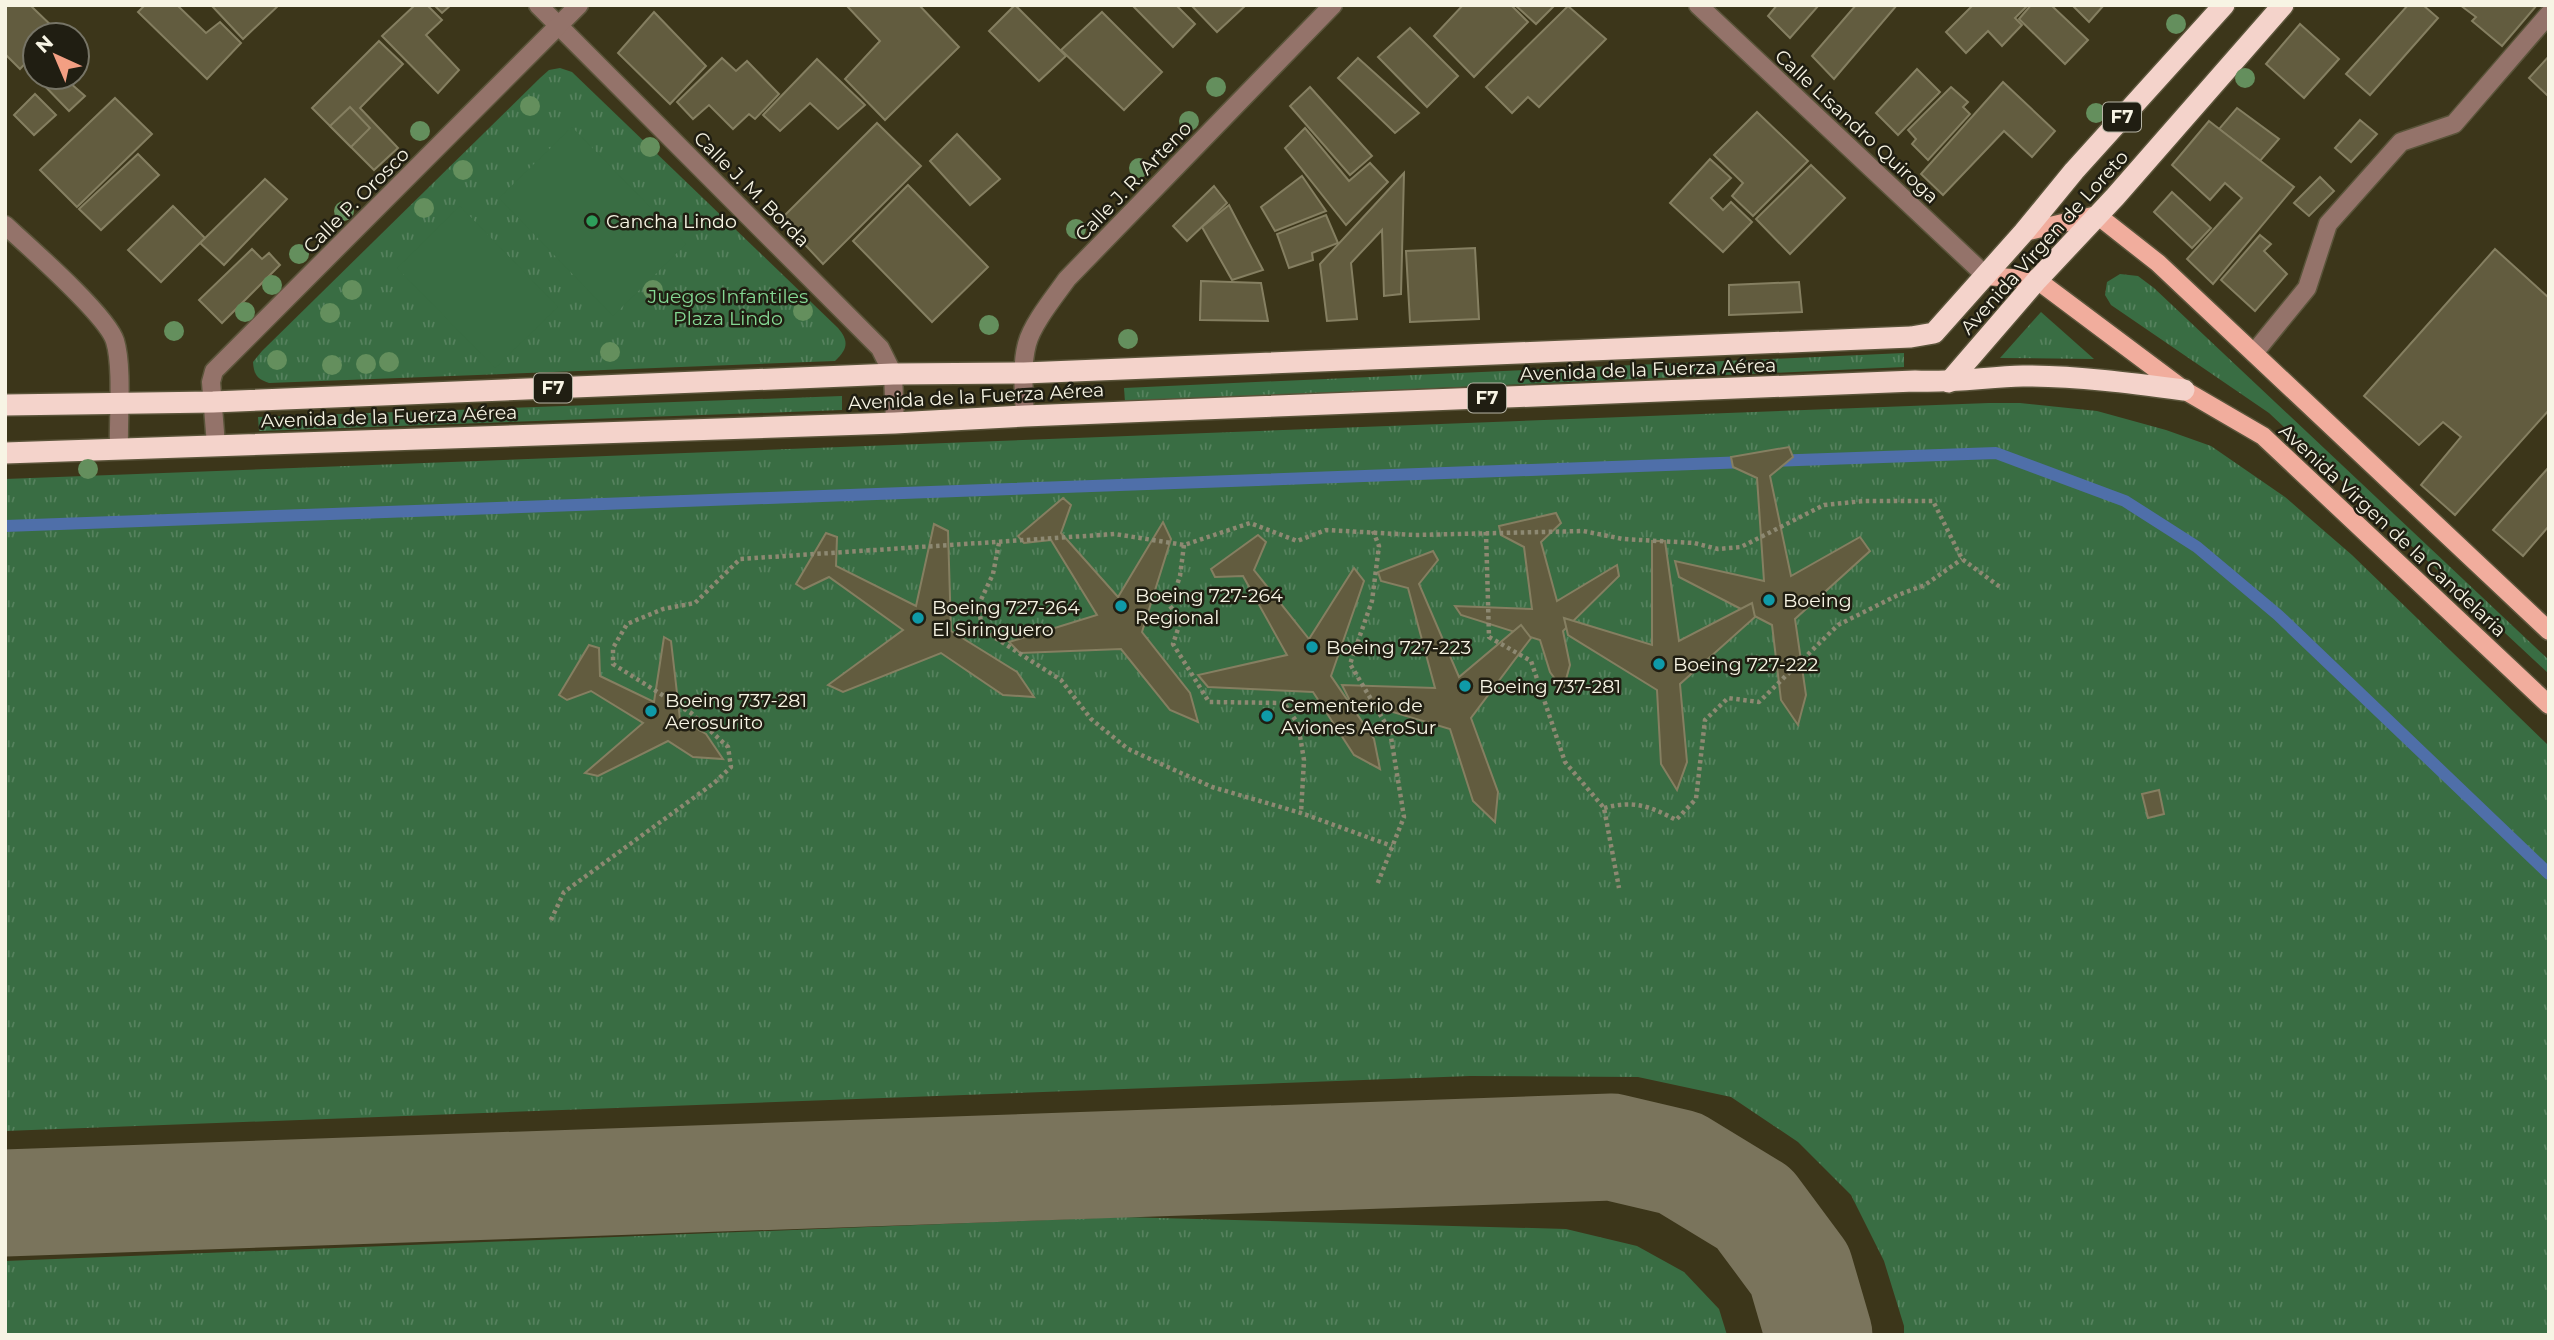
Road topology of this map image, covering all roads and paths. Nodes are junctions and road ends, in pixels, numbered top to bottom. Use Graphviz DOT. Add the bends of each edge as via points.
graph roads {
  1 [pos="538,5"];
  2 [pos="579,5"];
  3 [pos="1333,5"];
  4 [pos="1698,5"];
  5 [pos="2224,5"];
  6 [pos="2283,5"];
  7 [pos="2549,13"];
  8 [pos="559,26"];
  9 [pos="2097,215"];
  10 [pos="5,225"];
  11 [pos="2024,232"];
  12 [pos="1986,276"];
  13 [pos="2036,280"];
  14 [pos="1911,337"];
  15 [pos="2254,353"];
  16 [pos="1024,373"];
  17 [pos="893,374"];
  18 [pos="1949,383"];
  19 [pos="2184,390"];
  20 [pos="212,401"];
  21 [pos="118,403"];
  22 [pos="5,405"];
  23 [pos="1025,416"];
  24 [pos="895,423"];
  25 [pos="216,444"];
  26 [pos="119,449"];
  27 [pos="5,453"];
  28 [pos="1373,531"];
  29 [pos="1486,532"];
  30 [pos="999,543"];
  31 [pos="1184,545"];
  32 [pos="1962,559"];
  33 [pos="2000,587"];
  34 [pos="2549,631"];
  35 [pos="2549,705"];
  36 [pos="1604,808"];
  37 [pos="1301,813"];
  38 [pos="1392,846"];
  39 [pos="1377,885"];
  40 [pos="1619,888"];
  41 [pos="551,920"];
  1 -- 8 [label="street, Calle J. M. Borda"];
  2 -- 8 [label="street, Calle P. Orosco"];
  3 -- 16 [label="street, Calle J. R. Arteno" via="1067,279 1027,342"];
  4 -- 12 [label="street, Calle Lisandro Quiroga"];
  5 -- 11 [label="highway, Avenida Virgen de Loreto / F7"];
  6 -- 9 [label="highway, Avenida Virgen de Loreto / F7"];
  7 -- 15 [label="street" via="2454,124 2401,142 2328,224 2307,288"];
  8 -- 17 [label="street, Calle J. M. Borda" via="880,348"];
  8 -- 20 [label="street, Calle P. Orosco" via="214,371"];
  9 -- 11 [label="main road"];
  9 -- 13 [label="highway, Avenida Virgen de Loreto / F7"];
  9 -- 15 [label="main road, Avenida Virgen de la Candelaria" via="2158,263"];
  10 -- 21 [label="street" via="99,316 115,339"];
  11 -- 12 [label="highway, Avenida Virgen de Loreto / F7"];
  12 -- 13 [label="main road"];
  12 -- 14 [label="highway, Avenida Virgen de Loreto / F7" via="1934,333"];
  13 -- 18 [label="highway, Avenida Virgen de Loreto / F7"];
  13 -- 19 [label="main road, Avenida Virgen de la Candelaria"];
  14 -- 16 [label="highway, Avenida de la Fuerza Aérea / F7"];
  15 -- 34 [label="main road, Avenida Virgen de la Candelaria"];
  16 -- 17 [label="highway, Avenida de la Fuerza Aérea / F7"];
  16 -- 23 [label="street, Calle J. R. Arteno"];
  17 -- 20 [label="highway, Avenida de la Fuerza Aérea / F7"];
  17 -- 24 [label="street, Calle J. M. Borda"];
  18 -- 19 [label="highway, Avenida de la Fuerza Aérea" via="2022,376"];
  18 -- 23 [label="highway, Avenida de la Fuerza Aérea / F7"];
  19 -- 35 [label="main road, Avenida Virgen de la Candelaria" via="2263,436"];
  20 -- 21 [label="highway, Avenida de la Fuerza Aérea / F7"];
  20 -- 25 [label="street, Calle P. Orosco"];
  21 -- 22 [label="highway, Avenida de la Fuerza Aérea / F7"];
  21 -- 26 [label="street"];
  23 -- 24 [label="highway, Avenida de la Fuerza Aérea / F7"];
  24 -- 25 [label="highway, Avenida de la Fuerza Aérea / F7"];
  25 -- 26 [label="highway, Avenida de la Fuerza Aérea / F7"];
  26 -- 27 [label="highway, Avenida de la Fuerza Aérea / F7"];
  28 -- 29 [label="path" via="1415,535"];
  28 -- 31 [label="path" via="1326,530 1297,541 1250,523"];
  28 -- 38 [label="path" via="1379,545 1372,601 1350,664 1390,732 1404,817"];
  29 -- 32 [label="path" via="1583,531 1623,539 1741,548 1824,506 1933,501"];
  29 -- 36 [label="path" via="1489,637 1531,662 1565,762"];
  30 -- 31 [label="path" via="1115,534"];
  30 -- 37 [label="path" via="993,574 979,604 981,624 994,638 1061,680 1091,719 1128,749 1212,787"];
  30 -- 41 [label="path" via="740,559 695,603 663,609 627,624 612,648 613,664 691,713 728,747 731,767 564,892"];
  31 -- 37 [label="path" via="1170,606 1181,620 1173,644 1209,702 1284,703 1298,724 1304,760"];
  32 -- 33 [label="path"];
  32 -- 36 [label="path" via="1925,585 1838,625 1759,702 1728,698 1705,720 1696,799 1676,820 1649,806"];
  36 -- 40 [label="path"];
  37 -- 38 [label="path"];
  38 -- 39 [label="path"];
}
